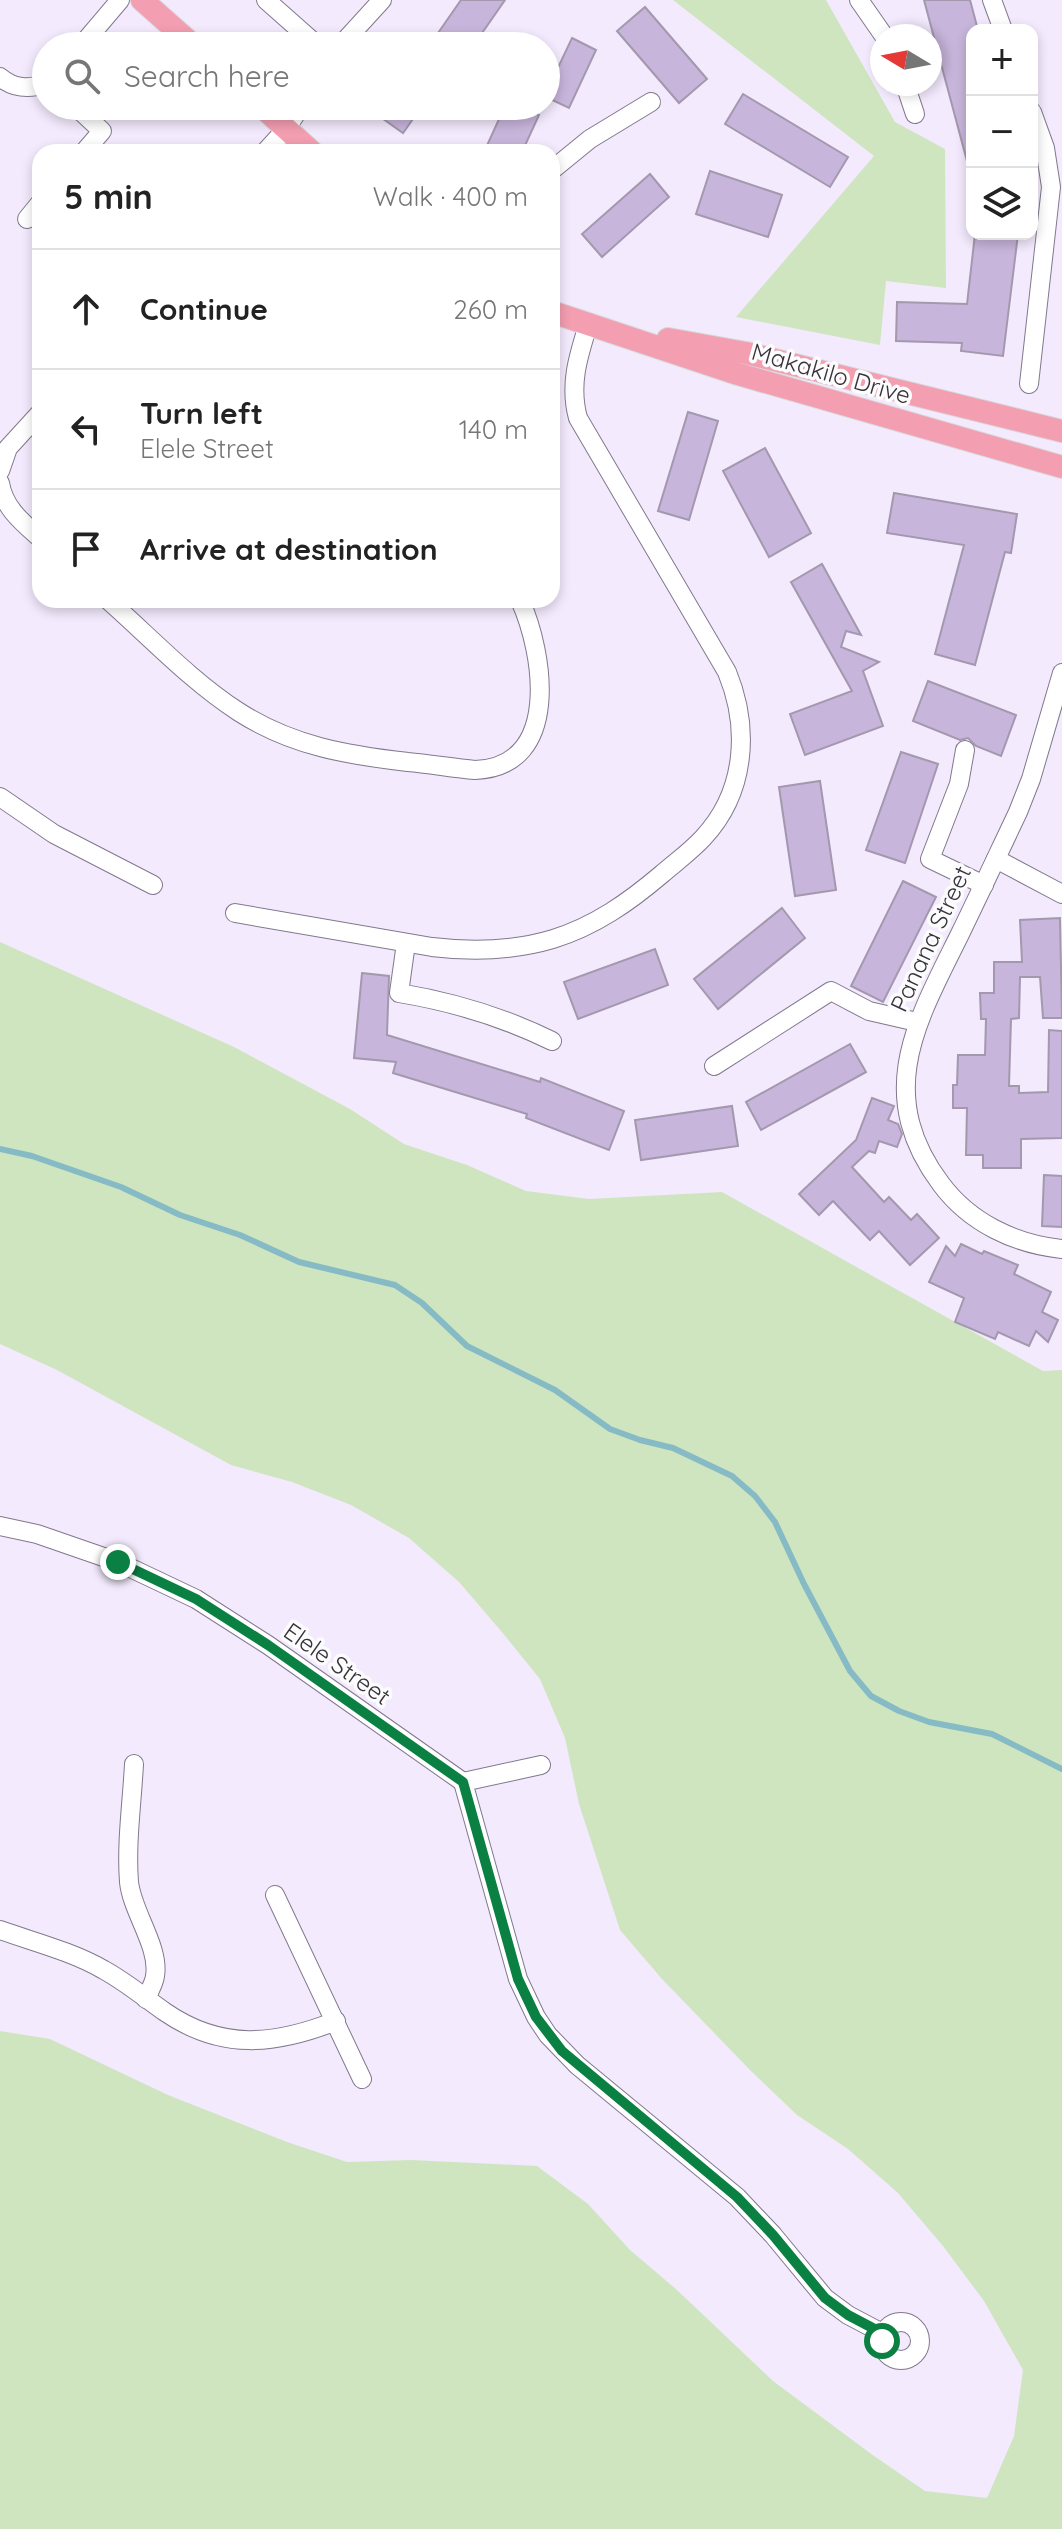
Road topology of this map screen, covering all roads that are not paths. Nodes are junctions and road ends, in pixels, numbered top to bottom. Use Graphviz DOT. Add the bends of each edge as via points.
graph roads {
  1 [pos="120,0"];
  2 [pos="142,0"];
  3 [pos="266,0"];
  4 [pos="382,0"];
  5 [pos="859,0"];
  6 [pos="992,0"];
  7 [pos="876,24"];
  8 [pos="1001,24"];
  9 [pos="93,32"];
  10 [pos="178,32"];
  11 [pos="302,32"];
  12 [pos="353,32"];
  13 [pos="0,77"];
  14 [pos="32,86"];
  15 [pos="909,96"];
  16 [pos="651,102"];
  17 [pos="915,114"];
  18 [pos="90,120"];
  19 [pos="276,120"];
  20 [pos="292,120"];
  21 [pos="1038,124"];
  22 [pos="286,129"];
  23 [pos="91,144"];
  24 [pos="272,144"];
  25 [pos="303,144"];
  26 [pos="1055,159"];
  27 [pos="560,163"];
  28 [pos="32,213"];
  29 [pos="27,219"];
  30 [pos="560,315"];
  31 [pos="588,325"];
  32 [pos="1029,384"];
  33 [pos="32,421"];
  34 [pos="1062,431"];
  35 [pos="1,463"];
  36 [pos="1062,467"];
  37 [pos="0,483"];
  38 [pos="32,531"];
  39 [pos="117,608"];
  40 [pos="522,608"];
  41 [pos="1062,673"];
  42 [pos="965,750"];
  43 [pos="0,797"];
  44 [pos="996,859"];
  45 [pos="153,885"];
  46 [pos="984,885"];
  47 [pos="1062,894"];
  48 [pos="235,913"];
  49 [pos="406,943"];
  50 [pos="917,1022"];
  51 [pos="552,1041"];
  52 [pos="714,1066"];
  53 [pos="1062,1249"];
  54 [pos="0,1526"];
  55 [pos="134,1764"];
  56 [pos="541,1765"];
  57 [pos="463,1782"];
  58 [pos="275,1895"];
  59 [pos="0,1930"];
  60 [pos="146,1999"];
  61 [pos="336,2021"];
  62 [pos="362,2079"];
  63 [pos="884,2334"];
  1 -- 9 [label="street"];
  2 -- 10 [label="main road"];
  3 -- 11 [label="street"];
  4 -- 12 [label="street"];
  5 -- 7 [label="street"];
  6 -- 8 [label="street"];
  13 -- 14 [label="street" via="19,87"];
  15 -- 17 [label="street"];
  16 -- 27 [label="street"];
  18 -- 23 [label="street" via="102,131"];
  19 -- 22 [label="main road"];
  20 -- 22 [label="street"];
  21 -- 26 [label="street"];
  22 -- 24 [label="street"];
  22 -- 25 [label="main road"];
  26 -- 32 [label="street"];
  28 -- 29 [label="street"];
  30 -- 31 [label="main road, Makakilo Drive"];
  31 -- 34 [label="main road, Makakilo Drive" via="746,353"];
  31 -- 36 [label="main road, Makakilo Drive"];
  31 -- 49 [label="street" via="574,377 578,418 727,672 741,724 737,777 723,810 702,839 636,897 583,928 494,950"];
  33 -- 35 [label="street"];
  37 -- 38 [label="street" via="10,510"];
  39 -- 40 [label="street" via="210,692 273,731 343,754 475,770 516,755 536,725 539,678"];
  41 -- 44 [label="street, Panana Street" via="1031,779"];
  42 -- 46 [label="street" via="959,784 930,859"];
  43 -- 45 [label="street" via="54,834"];
  44 -- 46 [label="street, Panana Street"];
  44 -- 47 [label="street"];
  46 -- 50 [label="street, Panana Street"];
  48 -- 49 [label="street"];
  49 -- 51 [label="street" via="399,993 478,1010"];
  50 -- 52 [label="street" via="869,1011 831,991"];
  50 -- 53 [label="street, Panana Street" via="907,1060 907,1100 916,1138 934,1174 959,1204 991,1228 1027,1243"];
  54 -- 57 [label="street, Elele Street" via="118,1562 196,1599"];
  55 -- 60 [label="street" via="129,1884 155,1966"];
  56 -- 57 [label="street"];
  57 -- 63 [label="street" via="518,1979 548,2035 737,2197 825,2298"];
  58 -- 61 [label="street"];
  59 -- 60 [label="street" via="101,1967"];
  60 -- 61 [label="street" via="181,2022 229,2039 280,2039"];
  61 -- 62 [label="street"];
}
